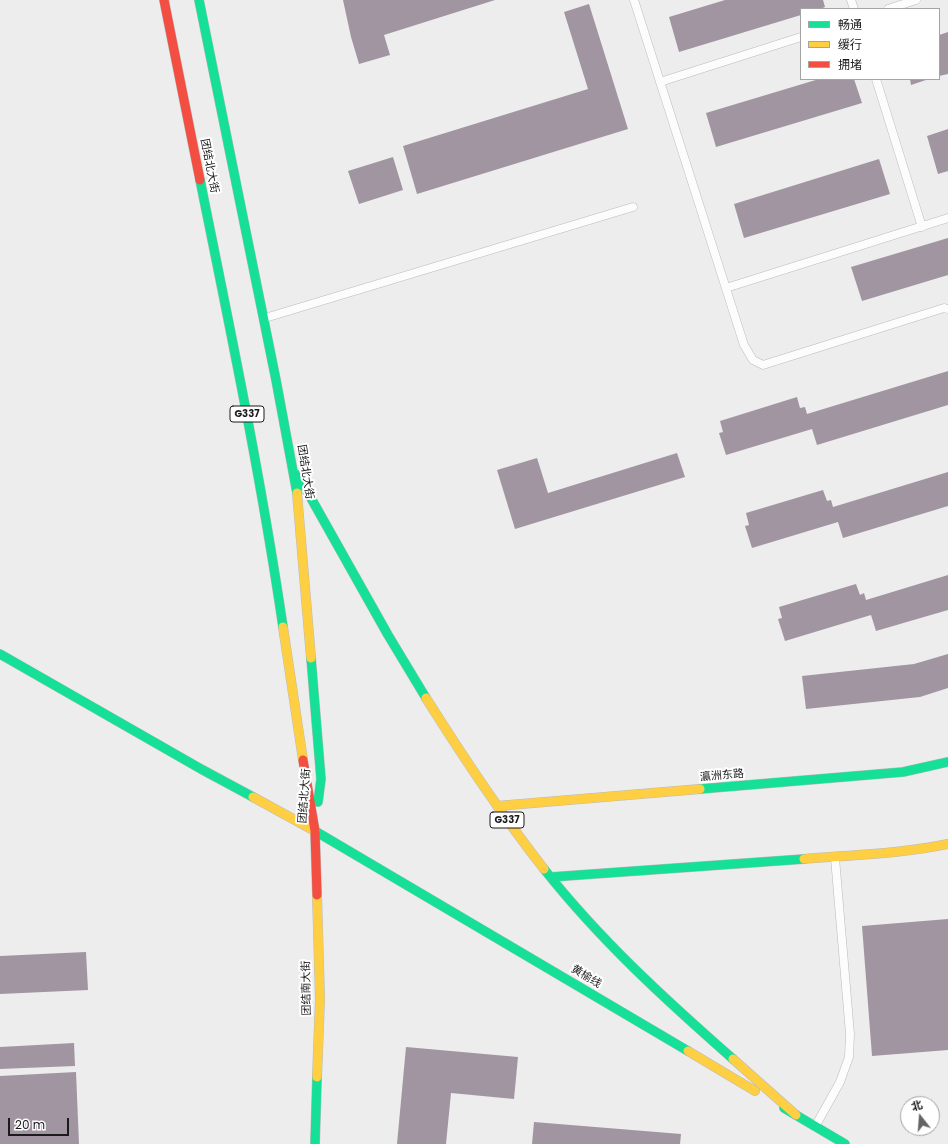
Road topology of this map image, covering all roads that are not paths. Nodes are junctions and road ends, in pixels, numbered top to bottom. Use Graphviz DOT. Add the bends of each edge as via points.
graph roads {
  1 [pos="164,0"];
  2 [pos="199,0"];
  3 [pos="634,0"];
  4 [pos="916,0"];
  5 [pos="891,8"];
  6 [pos="800,37"];
  7 [pos="876,80"];
  8 [pos="660,82"];
  9 [pos="633,207"];
  10 [pos="948,218"];
  11 [pos="922,227"];
  12 [pos="726,288"];
  13 [pos="948,309"];
  14 [pos="264,319"];
  15 [pos="292,466"];
  16 [pos="0,654"];
  17 [pos="948,762"];
  18 [pos="497,806"];
  19 [pos="315,831"];
  20 [pos="948,844"];
  21 [pos="835,857"];
  22 [pos="551,877"];
  23 [pos="796,1115"];
  24 [pos="815,1126"];
  25 [pos="315,1144"];
  26 [pos="845,1144"];
  1 -- 19 [label="main road, 团结北大街 / G337" via="242,385 275,574"];
  2 -- 14 [label="main road, 团结北大街 / G337"];
  3 -- 8 [label="lane"];
  4 -- 5 [label="lane"];
  6 -- 8 [label="lane"];
  7 -- 11 [label="lane"];
  8 -- 12 [label="lane"];
  9 -- 14 [label="lane"];
  10 -- 11 [label="lane"];
  11 -- 12 [label="lane"];
  12 -- 13 [label="lane" via="744,345 753,360 763,365 937,310"];
  14 -- 15 [label="main road, 团结北大街 / G337"];
  15 -- 18 [label="main road, G337" via="401,658"];
  15 -- 19 [label="main road, 团结北大街" via="296,484 321,779"];
  16 -- 19 [label="main road, 黄榆线"];
  17 -- 18 [label="main road, 瀛洲东路" via="903,772 854,777"];
  18 -- 22 [label="main road, G337"];
  19 -- 23 [label="main road, 黄榆线 / G337"];
  19 -- 25 [label="main road, 团结南大街" via="320,1000"];
  20 -- 21 [label="main road" via="916,850"];
  21 -- 22 [label="main road"];
  21 -- 24 [label="lane" via="850,1034 849,1057 840,1082"];
  22 -- 23 [label="main road, G337" via="618,953"];
  23 -- 24 [label="main road, 黄榆线 / G337"];
  24 -- 26 [label="main road, 黄榆线 / G337"];
}
